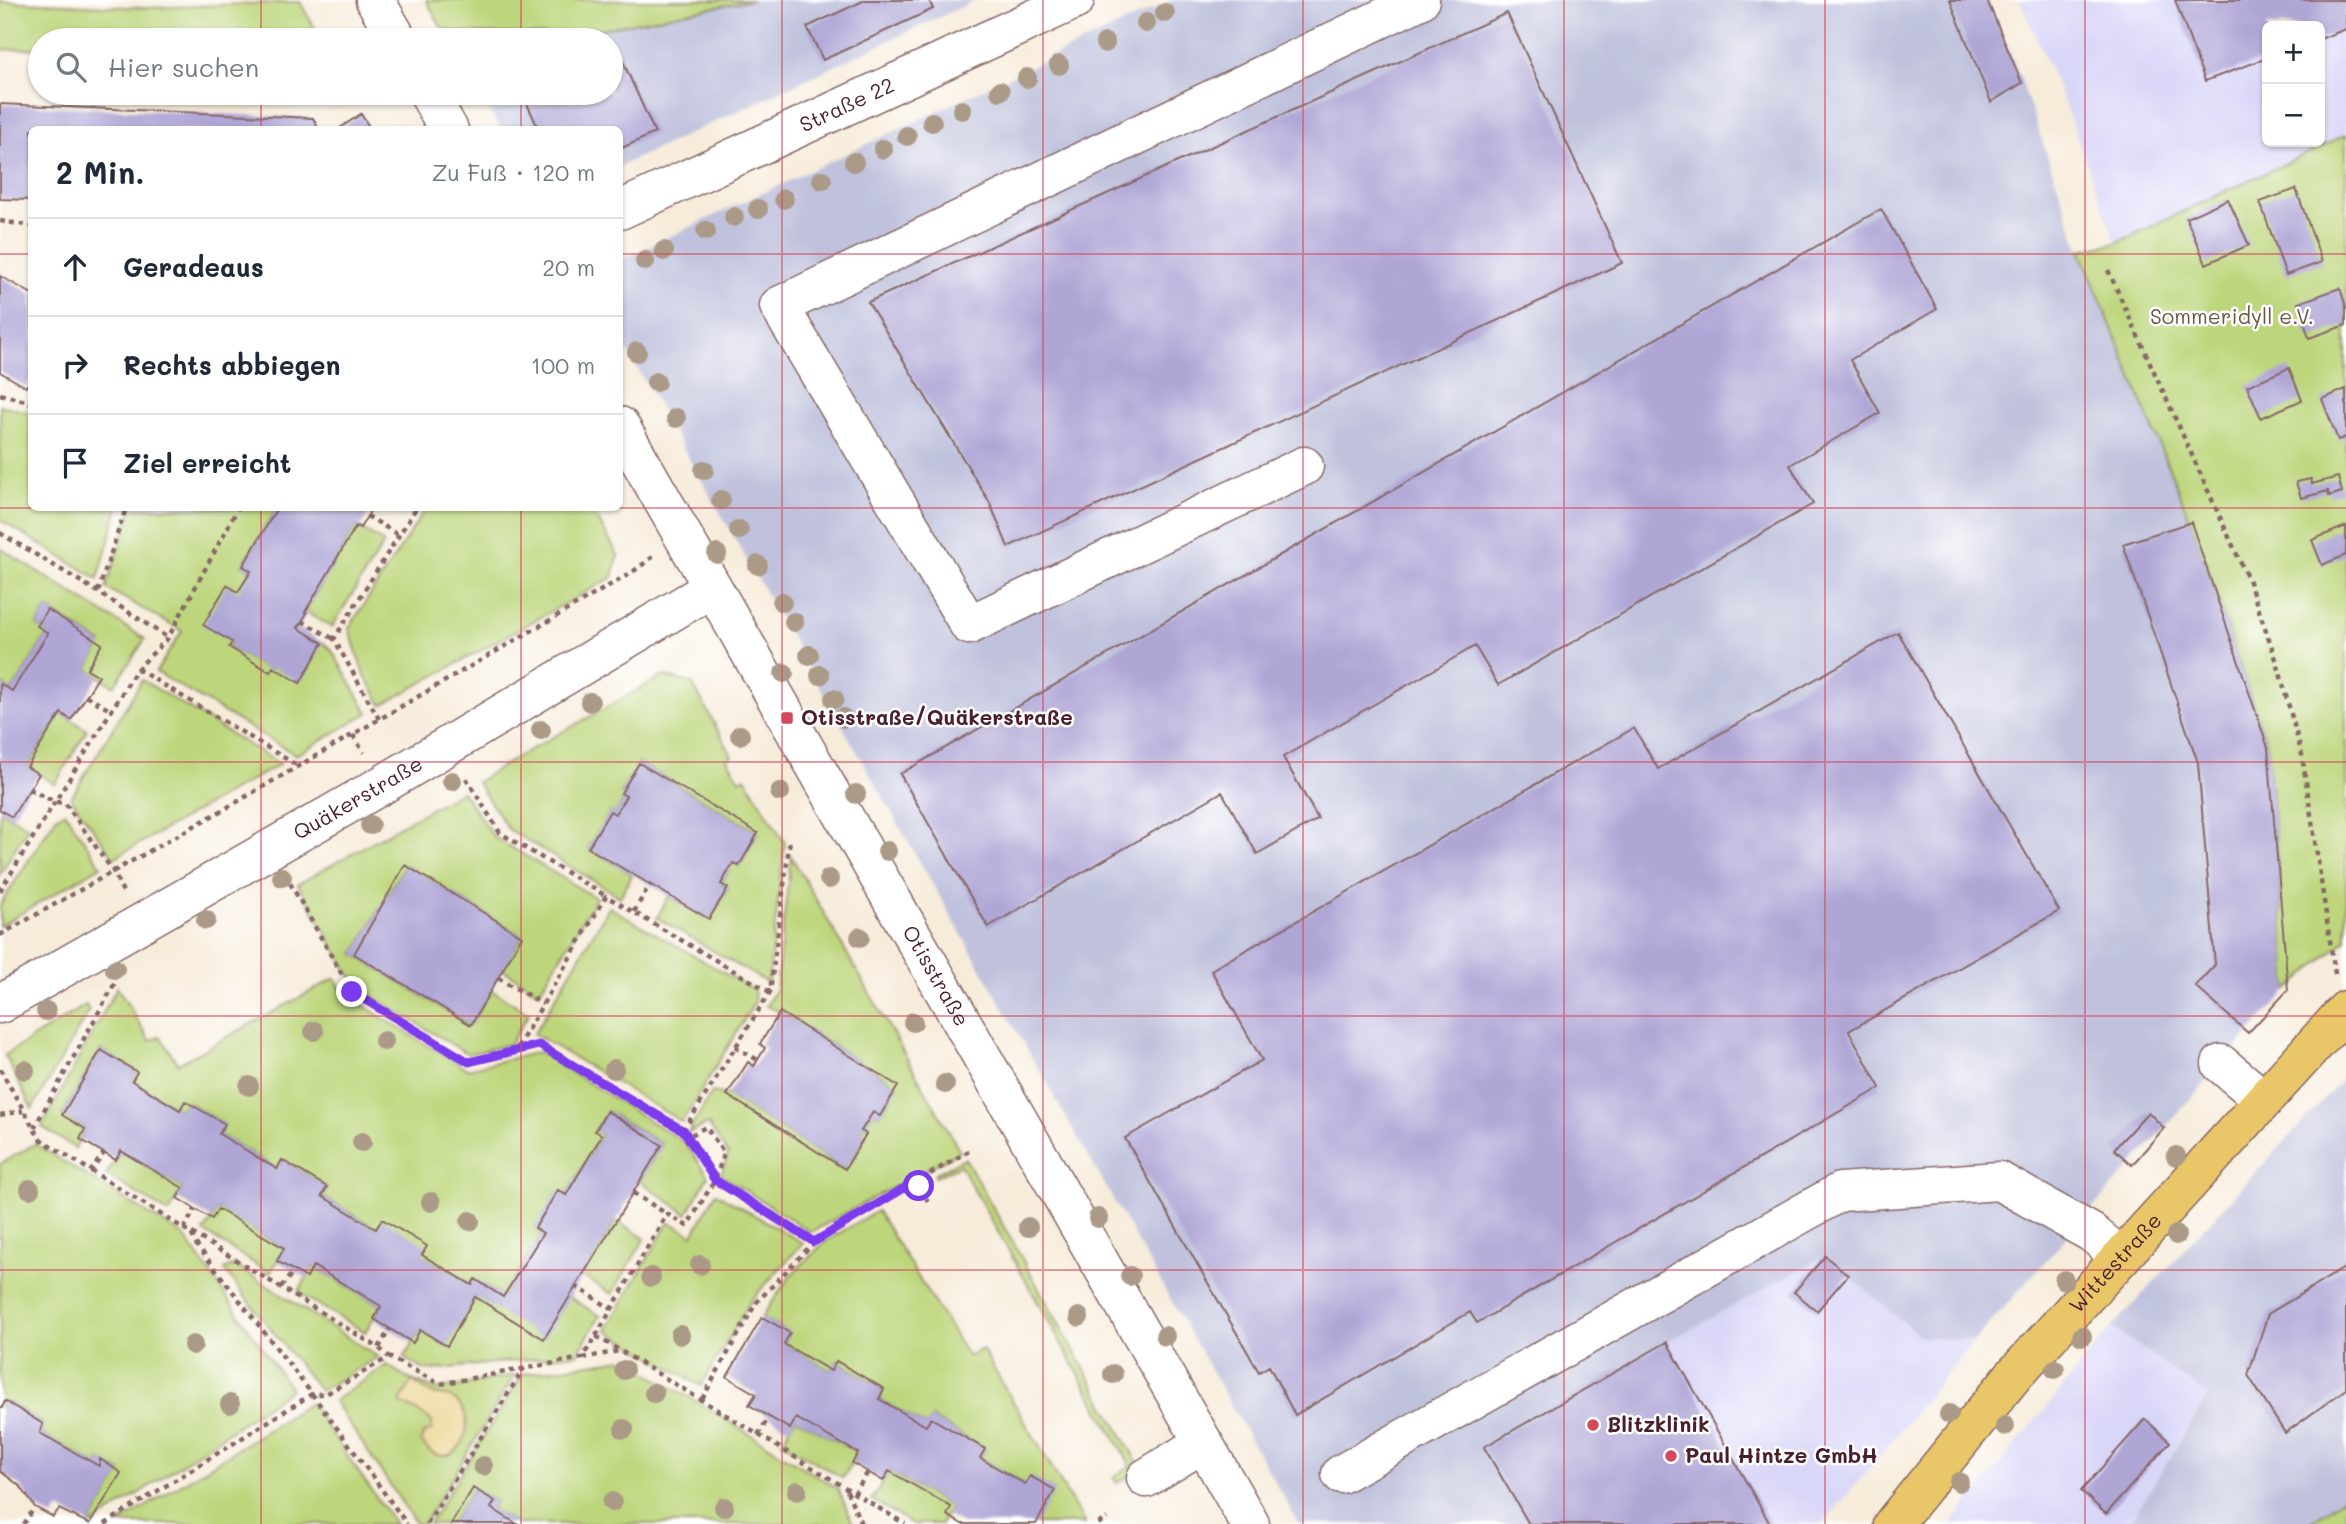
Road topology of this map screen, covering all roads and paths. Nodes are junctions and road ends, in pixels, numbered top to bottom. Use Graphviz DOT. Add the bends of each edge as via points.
graph roads {
  1 [pos="375,0"];
  2 [pos="1075,0"];
  3 [pos="1420,0"];
  4 [pos="391,28"];
  5 [pos="435,105"];
  6 [pos="447,126"];
  7 [pos="623,209"];
  8 [pos="0,222"];
  9 [pos="28,226"];
  10 [pos="2108,270"];
  11 [pos="0,394"];
  12 [pos="28,402"];
  13 [pos="623,431"];
  14 [pos="1304,466"];
  15 [pos="124,511"];
  16 [pos="236,511"];
  17 [pos="414,511"];
  18 [pos="367,516"];
  19 [pos="0,533"];
  20 [pos="399,535"];
  21 [pos="651,558"];
  22 [pos="712,588"];
  23 [pos="98,592"];
  24 [pos="302,621"];
  25 [pos="168,638"];
  26 [pos="334,639"];
  27 [pos="137,669"];
  28 [pos="86,696"];
  29 [pos="110,710"];
  30 [pos="379,719"];
  31 [pos="298,766"];
  32 [pos="464,775"];
  33 [pos="30,789"];
  34 [pos="55,802"];
  35 [pos="790,839"];
  36 [pos="113,871"];
  37 [pos="286,876"];
  38 [pos="650,884"];
  39 [pos="0,891"];
  40 [pos="606,896"];
  41 [pos="128,902"];
  42 [pos="634,912"];
  43 [pos="0,935"];
  44 [pos="498,978"];
  45 [pos="117,979"];
  46 [pos="770,992"];
  47 [pos="2343,995"];
  48 [pos="0,1004"];
  49 [pos="543,1004"];
  50 [pos="735,1047"];
  51 [pos="516,1050"];
  52 [pos="758,1060"];
  53 [pos="2221,1064"];
  54 [pos="0,1069"];
  55 [pos="2264,1100"];
  56 [pos="23,1111"];
  57 [pos="0,1115"];
  58 [pos="34,1129"];
  59 [pos="685,1134"];
  60 [pos="969,1151"];
  61 [pos="104,1153"];
  62 [pos="90,1172"];
  63 [pos="715,1180"];
  64 [pos="916,1181"];
  65 [pos="633,1193"];
  66 [pos="928,1200"];
  67 [pos="195,1209"];
  68 [pos="667,1214"];
  69 [pos="184,1228"];
  70 [pos="191,1233"];
  71 [pos="814,1242"];
  72 [pos="2121,1257"];
  73 [pos="294,1271"];
  74 [pos="575,1286"];
  75 [pos="281,1287"];
  76 [pos="612,1309"];
  77 [pos="390,1328"];
  78 [pos="596,1336"];
  79 [pos="379,1348"];
  80 [pos="620,1351"];
  81 [pos="390,1357"];
  82 [pos="582,1358"];
  83 [pos="524,1368"];
  84 [pos="312,1394"];
  85 [pos="702,1399"];
  86 [pos="769,1417"];
  87 [pos="758,1435"];
  88 [pos="1203,1443"];
  89 [pos="868,1472"];
  90 [pos="1341,1474"];
  91 [pos="1146,1478"];
  92 [pos="847,1490"];
  93 [pos="854,1494"];
  94 [pos="35,1507"];
  95 [pos="1107,1518"];
  96 [pos="23,1524"];
  97 [pos="105,1524"];
  98 [pos="407,1524"];
  99 [pos="427,1524"];
  100 [pos="861,1524"];
  101 [pos="905,1524"];
  102 [pos="1098,1524"];
  103 [pos="1250,1524"];
  104 [pos="1893,1524"];
  1 -- 4 [label="street"];
  2 -- 7 [label="street, Straße 22"];
  3 -- 14 [label="street" via="779,306 969,625"];
  5 -- 6 [label="street"];
  8 -- 9 [label="path"];
  10 -- 47 [label="path" via="2248,579 2277,662 2302,755 2333,972"];
  11 -- 12 [label="path"];
  13 -- 22 [label="street, Otisstraße"];
  15 -- 23 [label="path"];
  16 -- 25 [label="path"];
  17 -- 20 [label="path"];
  18 -- 20 [label="path"];
  19 -- 23 [label="path"];
  20 -- 26 [label="path"];
  21 -- 30 [label="path"];
  22 -- 48 [label="street, Quäkerstraße"];
  22 -- 88 [label="street, Otisstraße"];
  23 -- 25 [label="path"];
  24 -- 26 [label="path"];
  25 -- 27 [label="path"];
  26 -- 30 [label="path"];
  27 -- 29 [label="path"];
  27 -- 31 [label="path"];
  28 -- 29 [label="path"];
  29 -- 34 [label="path"];
  30 -- 31 [label="path"];
  31 -- 36 [label="path"];
  32 -- 40 [label="path" via="500,833"];
  33 -- 34 [label="path"];
  34 -- 36 [label="path" via="65,803"];
  34 -- 39 [label="path"];
  35 -- 46 [label="path"];
  36 -- 41 [label="path"];
  36 -- 43 [label="path"];
  37 -- 51 [label="path" via="352,992 469,1062"];
  38 -- 42 [label="path"];
  40 -- 42 [label="path"];
  40 -- 49 [label="path"];
  42 -- 46 [label="path"];
  44 -- 49 [label="path"];
  45 -- 58 [label="path"];
  46 -- 50 [label="path"];
  47 -- 55 [label="main road, Wittestraße"];
  49 -- 51 [label="path"];
  50 -- 52 [label="path"];
  50 -- 59 [label="path"];
  51 -- 59 [label="path" via="539,1045"];
  53 -- 55 [label="street"];
  54 -- 56 [label="path"];
  55 -- 72 [label="main road, Wittestraße"];
  56 -- 57 [label="path"];
  56 -- 58 [label="path"];
  58 -- 62 [label="path" via="40,1139"];
  59 -- 63 [label="path"];
  59 -- 63 [label="path" via="706,1127 724,1153"];
  60 -- 64 [label="path"];
  61 -- 62 [label="path"];
  62 -- 69 [label="path"];
  63 -- 68 [label="path" via="687,1226"];
  63 -- 71 [label="path"];
  64 -- 66 [label="path"];
  64 -- 71 [label="path"];
  65 -- 68 [label="path"];
  67 -- 69 [label="path"];
  68 -- 76 [label="path"];
  69 -- 70 [label="path"];
  70 -- 75 [label="path"];
  70 -- 84 [label="path"];
  71 -- 85 [label="path" via="756,1303"];
  72 -- 90 [label="street" via="2092,1233 1999,1181 1840,1192"];
  72 -- 104 [label="main road, Wittestraße" via="2013,1376"];
  73 -- 75 [label="path"];
  74 -- 76 [label="path"];
  75 -- 79 [label="path"];
  76 -- 78 [label="path"];
  77 -- 79 [label="path"];
  78 -- 80 [label="path"];
  78 -- 82 [label="path"];
  79 -- 81 [label="path"];
  80 -- 82 [label="path"];
  80 -- 85 [label="path"];
  81 -- 83 [label="path" via="440,1384"];
  81 -- 84 [label="path" via="326,1394"];
  82 -- 83 [label="path"];
  83 -- 99 [label="path"];
  84 -- 97 [label="path"];
  84 -- 98 [label="path"];
  85 -- 87 [label="path"];
  86 -- 87 [label="path"];
  87 -- 92 [label="path"];
  88 -- 91 [label="street"];
  88 -- 103 [label="street, Otisstraße"];
  89 -- 93 [label="path"];
  92 -- 93 [label="path"];
  92 -- 100 [label="path"];
  93 -- 101 [label="path"];
  94 -- 96 [label="path"];
  95 -- 102 [label="path"];
}
